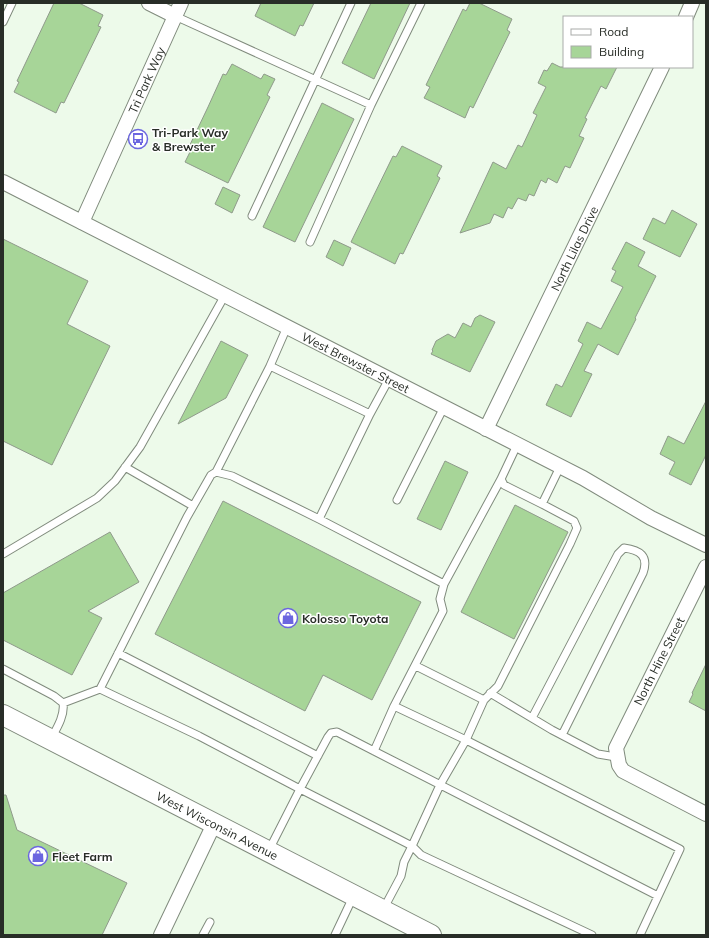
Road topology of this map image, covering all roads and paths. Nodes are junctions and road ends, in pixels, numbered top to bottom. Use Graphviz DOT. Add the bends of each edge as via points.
graph roads {
  1 [pos="12,3"];
  2 [pos="149,3"];
  3 [pos="351,3"];
  4 [pos="421,3"];
  5 [pos="692,3"];
  6 [pos="178,9"];
  7 [pos="686,16"];
  8 [pos="3,22"];
  9 [pos="662,68"];
  10 [pos="315,80"];
  11 [pos="371,105"];
  12 [pos="3,182"];
  13 [pos="252,216"];
  14 [pos="82,222"];
  15 [pos="310,242"];
  16 [pos="225,295"];
  17 [pos="288,327"];
  18 [pos="270,366"];
  19 [pos="389,379"];
  20 [pos="444,407"];
  21 [pos="370,414"];
  22 [pos="486,429"];
  23 [pos="517,445"];
  24 [pos="560,466"];
  25 [pos="125,467"];
  26 [pos="216,472"];
  27 [pos="501,479"];
  28 [pos="397,500"];
  29 [pos="542,504"];
  30 [pos="193,506"];
  31 [pos="319,519"];
  32 [pos="706,545"];
  33 [pos="3,554"];
  34 [pos="706,567"];
  35 [pos="444,584"];
  36 [pos="118,653"];
  37 [pos="416,666"];
  38 [pos="3,669"];
  39 [pos="100,689"];
  40 [pos="490,693"];
  41 [pos="484,700"];
  42 [pos="63,703"];
  43 [pos="394,706"];
  44 [pos="3,715"];
  45 [pos="532,718"];
  46 [pos="562,735"];
  47 [pos="51,740"];
  48 [pos="466,740"];
  49 [pos="374,751"];
  50 [pos="318,756"];
  51 [pos="616,757"];
  52 [pos="440,785"];
  53 [pos="300,789"];
  54 [pos="706,814"];
  55 [pos="214,824"];
  56 [pos="412,846"];
  57 [pos="268,852"];
  58 [pos="354,896"];
  59 [pos="658,896"];
  60 [pos="383,910"];
  61 [pos="210,922"];
  62 [pos="161,935"];
  63 [pos="203,935"];
  64 [pos="335,935"];
  65 [pos="431,935"];
  66 [pos="592,935"];
  67 [pos="640,935"];
  1 -- 8 [label="lane"];
  2 -- 6 [label="street"];
  3 -- 10 [label="lane"];
  4 -- 11 [label="lane"];
  5 -- 7 [label="street"];
  6 -- 10 [label="lane"];
  6 -- 14 [label="street, Tri Park Way"];
  9 -- 22 [label="street, North Lilas Drive"];
  10 -- 11 [label="lane"];
  10 -- 13 [label="lane"];
  11 -- 15 [label="lane"];
  12 -- 14 [label="street, West Brewster Street"];
  14 -- 16 [label="street, West Brewster Street"];
  16 -- 17 [label="street, West Brewster Street"];
  16 -- 25 [label="lane" via="140,447"];
  17 -- 18 [label="lane"];
  17 -- 19 [label="street, West Brewster Street"];
  18 -- 21 [label="lane"];
  18 -- 26 [label="lane"];
  19 -- 20 [label="street, West Brewster Street"];
  19 -- 21 [label="lane"];
  20 -- 22 [label="street, West Brewster Street"];
  20 -- 28 [label="lane"];
  21 -- 31 [label="lane"];
  22 -- 23 [label="street, West Brewster Street"];
  23 -- 24 [label="street, West Brewster Street"];
  23 -- 27 [label="lane"];
  24 -- 29 [label="lane"];
  24 -- 32 [label="street, West Brewster Street" via="651,518"];
  25 -- 30 [label="lane"];
  25 -- 33 [label="lane" via="97,498"];
  26 -- 30 [label="lane" via="211,475"];
  26 -- 31 [label="lane" via="232,476"];
  27 -- 29 [label="lane" via="504,485"];
  27 -- 35 [label="lane"];
  29 -- 40 [label="lane" via="574,522 577,528 498,686"];
  30 -- 36 [label="lane"];
  31 -- 35 [label="lane"];
  34 -- 51 [label="street, North Hine Street" via="620,738"];
  35 -- 37 [label="lane" via="440,599 443,611"];
  36 -- 39 [label="lane"];
  36 -- 50 [label="lane"];
  37 -- 41 [label="lane"];
  37 -- 43 [label="lane"];
  38 -- 42 [label="lane"];
  39 -- 42 [label="lane"];
  39 -- 53 [label="lane" via="199,736"];
  40 -- 41 [label="lane"];
  40 -- 45 [label="lane"];
  41 -- 48 [label="lane"];
  42 -- 47 [label="lane" via="62,718"];
  43 -- 48 [label="lane"];
  43 -- 49 [label="lane"];
  44 -- 47 [label="main road, West Wisconsin Avenue"];
  45 -- 46 [label="lane"];
  45 -- 46 [label="lane" via="618,554 624,548 633,549 645,558 643,573"];
  46 -- 51 [label="lane" via="598,754"];
  47 -- 55 [label="main road, West Wisconsin Avenue"];
  48 -- 52 [label="lane"];
  48 -- 59 [label="lane" via="680,849"];
  49 -- 50 [label="lane" via="337,732 331,733"];
  49 -- 52 [label="lane"];
  50 -- 53 [label="lane"];
  51 -- 54 [label="street" via="623,771"];
  52 -- 56 [label="lane"];
  52 -- 59 [label="lane"];
  53 -- 56 [label="lane"];
  53 -- 57 [label="lane"];
  55 -- 57 [label="main road, West Wisconsin Avenue"];
  55 -- 62 [label="street"];
  56 -- 60 [label="lane"];
  56 -- 66 [label="lane" via="421,855"];
  57 -- 58 [label="main road, West Wisconsin Avenue"];
  58 -- 60 [label="main road, West Wisconsin Avenue"];
  58 -- 64 [label="lane"];
  59 -- 67 [label="lane"];
  60 -- 65 [label="main road, West Wisconsin Avenue"];
  61 -- 63 [label="lane"];
}
